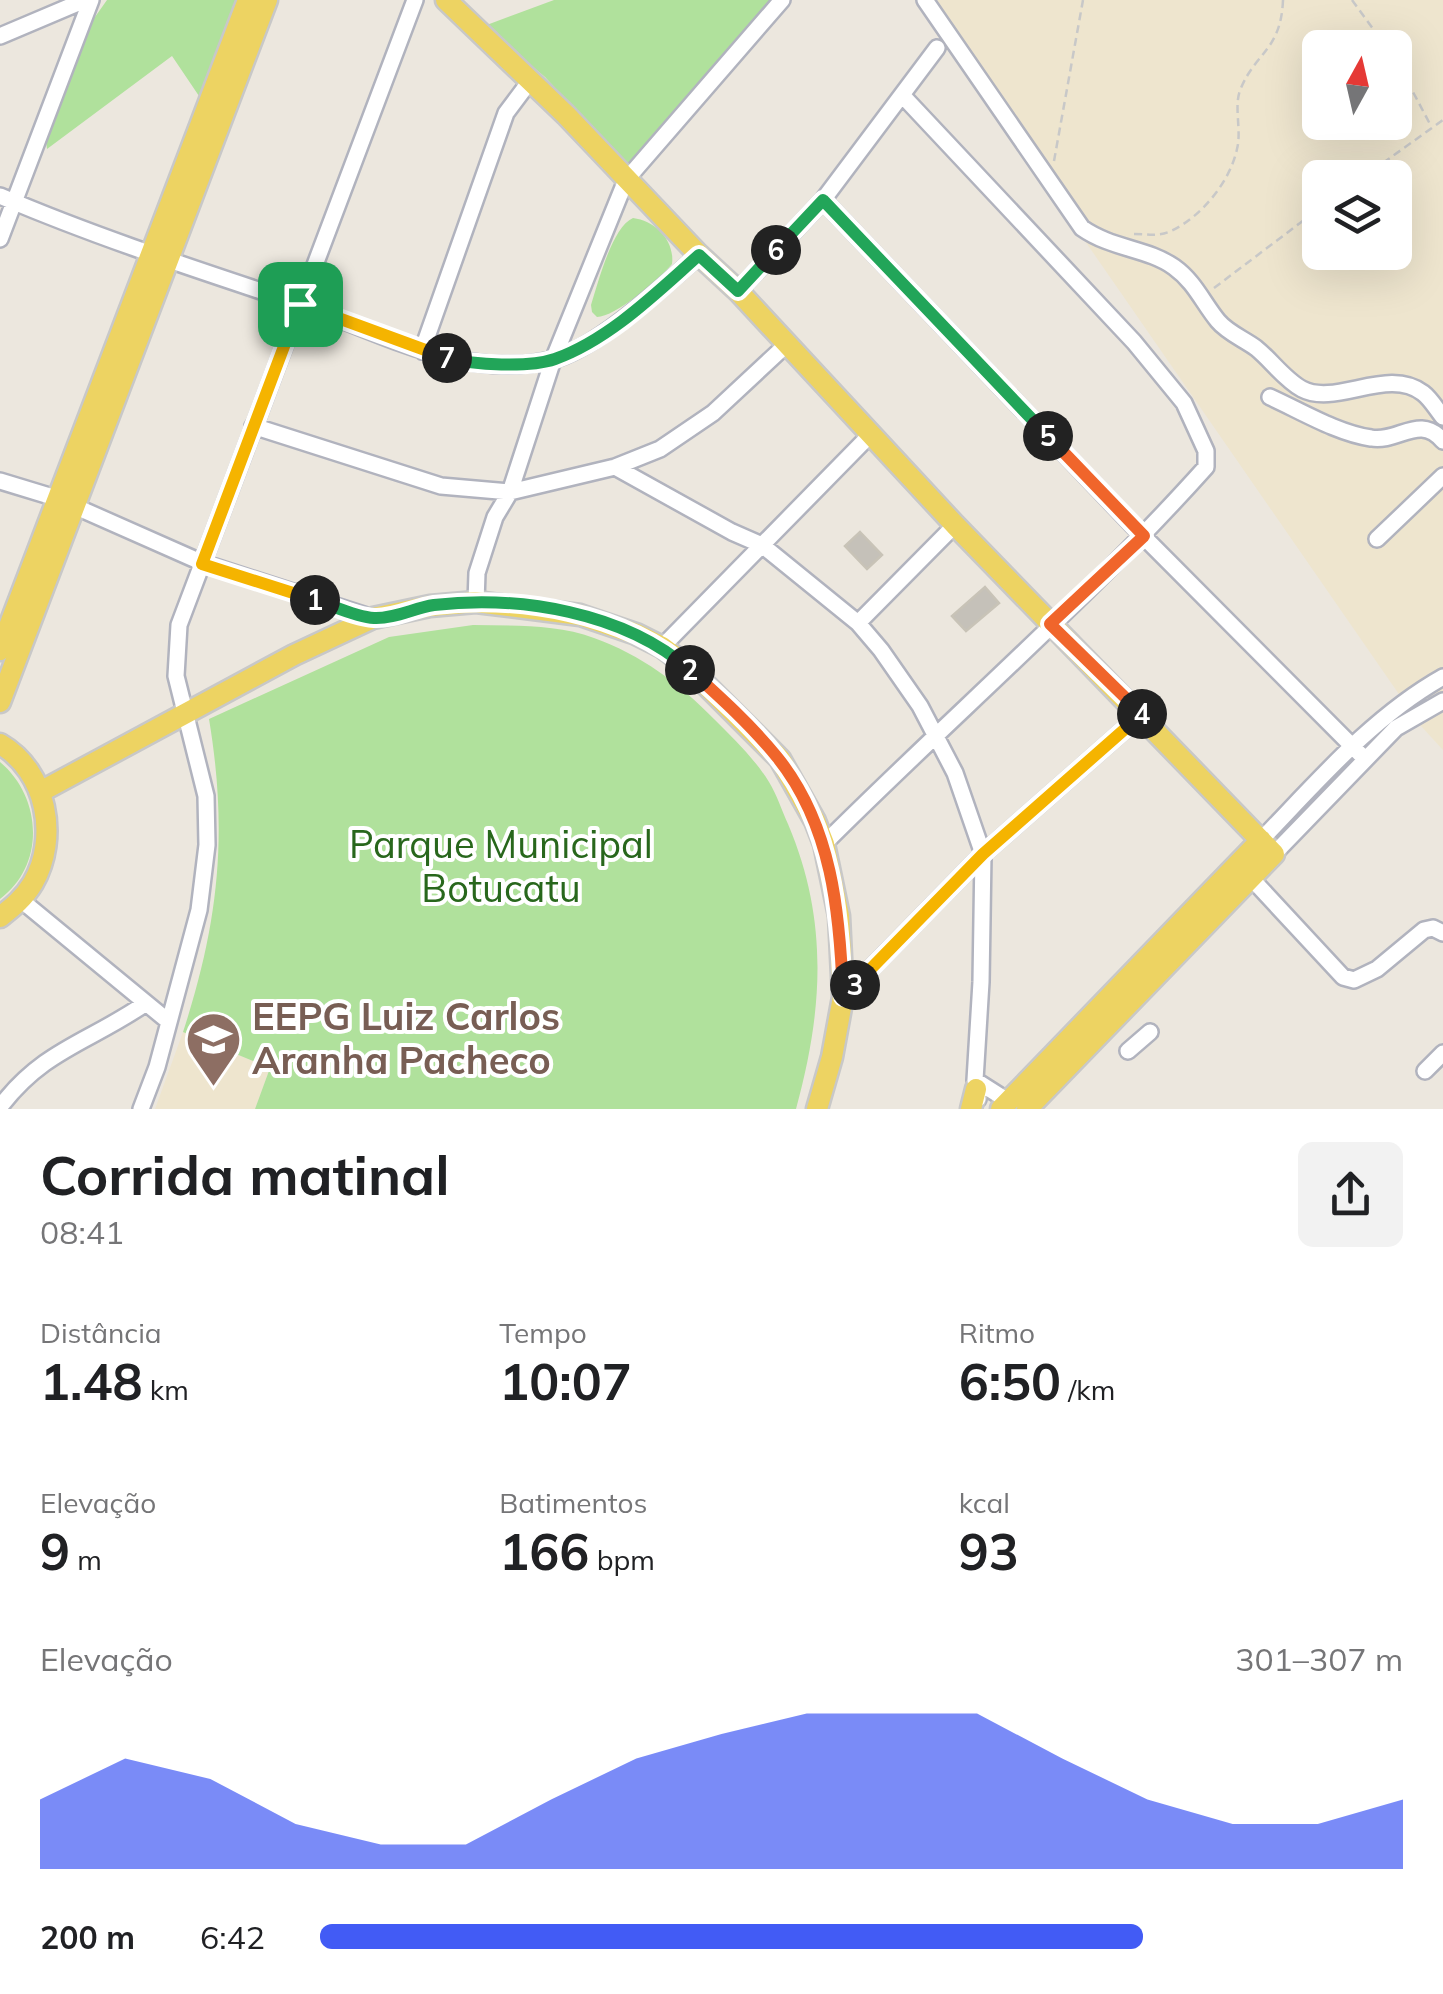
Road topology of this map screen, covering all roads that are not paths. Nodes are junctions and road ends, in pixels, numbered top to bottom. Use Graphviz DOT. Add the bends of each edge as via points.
graph roads {
  1 [pos="88,0"];
  2 [pos="248,0"];
  3 [pos="266,0"];
  4 [pos="415,0"];
  5 [pos="446,0"];
  6 [pos="782,0"];
  7 [pos="925,0"];
  8 [pos="0,36"];
  9 [pos="937,48"];
  10 [pos="530,81"];
  11 [pos="902,95"];
  12 [pos="626,180"];
  13 [pos="6,199"];
  14 [pos="823,200"];
  15 [pos="0,238"];
  16 [pos="699,255"];
  17 [pos="159,257"];
  18 [pos="738,291"];
  19 [pos="300,304"];
  20 [pos="786,345"];
  21 [pos="422,351"];
  22 [pos="553,360"];
  23 [pos="1270,397"];
  24 [pos="1443,417"];
  25 [pos="253,426"];
  26 [pos="872,433"];
  27 [pos="1443,441"];
  28 [pos="614,466"];
  29 [pos="1443,476"];
  30 [pos="0,481"];
  31 [pos="510,492"];
  32 [pos="64,503"];
  33 [pos="955,525"];
  34 [pos="1144,536"];
  35 [pos="1377,539"];
  36 [pos="762,544"];
  37 [pos="202,564"];
  38 [pos="476,602"];
  39 [pos="372,618"];
  40 [pos="858,623"];
  41 [pos="1050,624"];
  42 [pos="662,646"];
  43 [pos="0,650"];
  44 [pos="1443,677"];
  45 [pos="1443,701"];
  46 [pos="0,702"];
  47 [pos="187,713"];
  48 [pos="1142,714"];
  49 [pos="934,734"];
  50 [pos="2,741"];
  51 [pos="1351,747"];
  52 [pos="1364,758"];
  53 [pos="40,792"];
  54 [pos="824,844"];
  55 [pos="1267,847"];
  56 [pos="983,854"];
  57 [pos="1251,878"];
  58 [pos="21,900"];
  59 [pos="0,918"];
  60 [pos="1443,933"];
  61 [pos="843,997"];
  62 [pos="146,1003"];
  63 [pos="168,1021"];
  64 [pos="1150,1032"];
  65 [pos="1128,1051"];
  66 [pos="1443,1054"];
  67 [pos="1425,1071"];
  68 [pos="975,1097"];
  69 [pos="0,1107"];
  70 [pos="1013,1107"];
  71 [pos="141,1109"];
  72 [pos="817,1109"];
  1 -- 8 [label="street"];
  1 -- 13 [label="street"];
  2 -- 17 [label="main road"];
  3 -- 17 [label="main road"];
  4 -- 19 [label="street"];
  5 -- 10 [label="main road"];
  6 -- 12 [label="street"];
  7 -- 24 [label="street" via="1082,228 1175,268 1226,328 1300,388 1326,393 1402,384 1423,392"];
  9 -- 11 [label="street"];
  10 -- 12 [label="main road"];
  10 -- 21 [label="street" via="506,113"];
  11 -- 14 [label="street"];
  11 -- 34 [label="street" via="1184,403 1206,450 1206,467"];
  12 -- 16 [label="main road"];
  12 -- 22 [label="street"];
  13 -- 15 [label="street"];
  13 -- 17 [label="street"];
  14 -- 18 [label="street"];
  14 -- 34 [label="street"];
  16 -- 18 [label="main road"];
  16 -- 22 [label="street" via="618,324"];
  17 -- 19 [label="street"];
  17 -- 32 [label="main road"];
  18 -- 20 [label="main road"];
  19 -- 21 [label="street"];
  19 -- 25 [label="street"];
  20 -- 26 [label="main road"];
  20 -- 28 [label="street" via="686,434"];
  21 -- 22 [label="street" via="460,362"];
  22 -- 31 [label="street"];
  23 -- 27 [label="street" via="1370,438 1422,428"];
  25 -- 31 [label="street" via="442,486"];
  25 -- 37 [label="street"];
  26 -- 33 [label="main road"];
  26 -- 36 [label="street"];
  28 -- 31 [label="street"];
  28 -- 36 [label="street"];
  29 -- 35 [label="street"];
  30 -- 32 [label="street"];
  31 -- 38 [label="street" via="477,573"];
  32 -- 37 [label="street"];
  32 -- 43 [label="main road"];
  32 -- 46 [label="main road"];
  33 -- 40 [label="street"];
  33 -- 41 [label="main road"];
  34 -- 41 [label="street"];
  34 -- 51 [label="street"];
  36 -- 40 [label="street"];
  36 -- 42 [label="street"];
  37 -- 39 [label="street"];
  37 -- 47 [label="street" via="179,625 176,676"];
  38 -- 39 [label="main road"];
  38 -- 42 [label="main road" via="580,615"];
  39 -- 47 [label="main road"];
  40 -- 49 [label="street"];
  41 -- 48 [label="main road"];
  41 -- 49 [label="street"];
  42 -- 54 [label="main road" via="780,759"];
  44 -- 51 [label="street"];
  45 -- 52 [label="street" via="1396,728"];
  47 -- 53 [label="main road"];
  47 -- 63 [label="street" via="206,796 207,845 199,910"];
  48 -- 55 [label="main road"];
  48 -- 56 [label="street"];
  49 -- 54 [label="street"];
  49 -- 56 [label="street" via="955,772"];
  50 -- 53 [label="main road"];
  51 -- 52 [label="street"];
  51 -- 55 [label="street"];
  52 -- 55 [label="street"];
  53 -- 58 [label="main road" via="47,837"];
  54 -- 61 [label="main road" via="839,916"];
  55 -- 57 [label="main road"];
  55 -- 70 [label="main road"];
  56 -- 61 [label="street"];
  56 -- 68 [label="street"];
  57 -- 60 [label="street" via="1343,977 1354,980 1377,969 1424,930"];
  57 -- 70 [label="main road"];
  58 -- 59 [label="main road"];
  58 -- 62 [label="street"];
  61 -- 72 [label="main road"];
  62 -- 63 [label="street"];
  62 -- 69 [label="street" via="60,1050 20,1081"];
  63 -- 71 [label="street"];
  64 -- 65 [label="street"];
  66 -- 67 [label="street"];
  68 -- 70 [label="street"];
}
